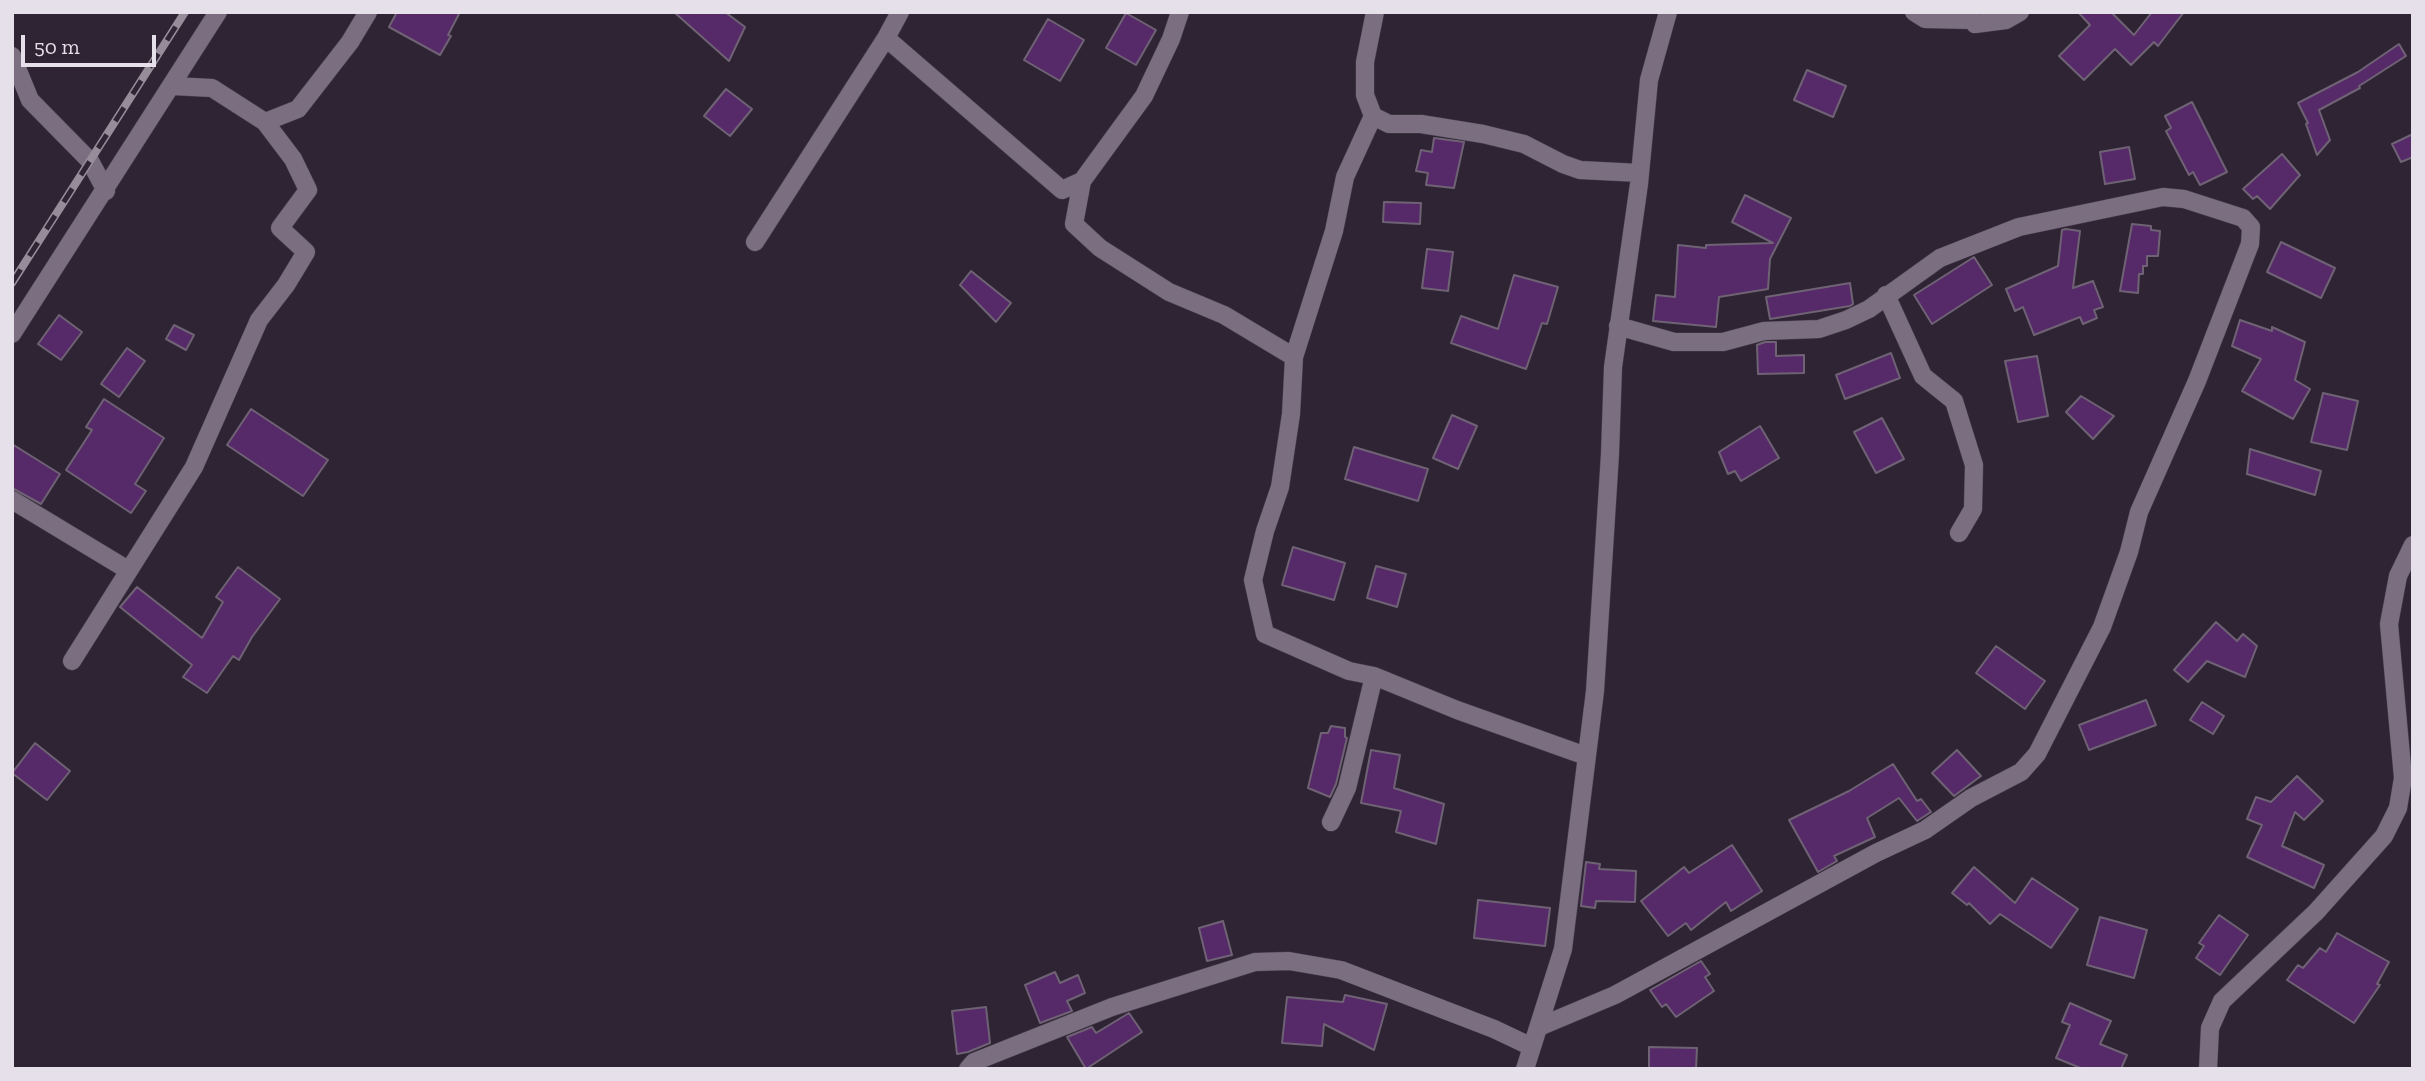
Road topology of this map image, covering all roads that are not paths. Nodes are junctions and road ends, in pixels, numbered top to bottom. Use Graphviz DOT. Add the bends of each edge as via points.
graph roads {
  1 [pos="219,12"];
  2 [pos="368,12"];
  3 [pos="900,12"];
  4 [pos="1180,12"];
  5 [pos="1375,12"];
  6 [pos="1668,12"];
  7 [pos="1914,12"];
  8 [pos="2020,12"];
  9 [pos="886,38"];
  10 [pos="12,56"];
  11 [pos="172,86"];
  12 [pos="1373,116"];
  13 [pos="265,122"];
  14 [pos="1640,173"];
  15 [pos="1082,181"];
  16 [pos="106,191"];
  17 [pos="755,242"];
  18 [pos="1886,295"];
  19 [pos="1618,326"];
  20 [pos="12,334"];
  21 [pos="1294,357"];
  22 [pos="12,500"];
  23 [pos="1959,533"];
  24 [pos="2413,545"];
  25 [pos="128,570"];
  26 [pos="72,661"];
  27 [pos="1374,676"];
  28 [pos="1586,756"];
  29 [pos="1331,822"];
  30 [pos="1539,1027"];
  31 [pos="1532,1047"];
  32 [pos="968,1069"];
  33 [pos="1525,1069"];
  34 [pos="2208,1069"];
  1 -- 11 [label="street"];
  2 -- 13 [label="street" via="298,109"];
  3 -- 9 [label="street"];
  4 -- 15 [label="street" via="1144,96"];
  5 -- 12 [label="street" via="1365,62 1365,95"];
  6 -- 14 [label="street" via="1649,80"];
  7 -- 8 [label="street" via="1925,19 1972,20 1975,24 2006,20"];
  9 -- 15 [label="street" via="1062,190"];
  9 -- 17 [label="street"];
  10 -- 16 [label="street" via="30,100 90,161"];
  11 -- 13 [label="street" via="212,88"];
  11 -- 16 [label="street"];
  12 -- 14 [label="street" via="1389,124 1450,128 1524,144 1580,170"];
  12 -- 21 [label="street" via="1345,177 1334,231"];
  13 -- 25 [label="street" via="293,159 308,190 280,228 306,253 259,320 194,467"];
  14 -- 19 [label="street"];
  15 -- 21 [label="street" via="1074,224 1100,248 1170,292 1224,315"];
  16 -- 20 [label="street"];
  18 -- 19 [label="street" via="1869,309 1819,329 1764,331 1723,342 1674,342"];
  18 -- 23 [label="street" via="1923,376 1954,401 1974,466 1973,509"];
  18 -- 30 [label="street" via="1940,258 2019,227 2163,197 2243,218 2251,227 2250,244 2197,381 2139,512 2102,627 2037,754 2021,772 1971,798 1925,830 1615,995"];
  19 -- 28 [label="street" via="1595,691"];
  21 -- 27 [label="street" via="1280,487 1253,580 1265,634 1349,671"];
  22 -- 25 [label="street"];
  24 -- 34 [label="street" via="2398,576 2389,624 2403,778 2398,808 2384,836 2316,912 2222,1001 2210,1028"];
  25 -- 26 [label="street"];
  27 -- 28 [label="street"];
  27 -- 29 [label="street" via="1347,788"];
  28 -- 30 [label="street" via="1563,949"];
  30 -- 31 [label="street"];
  31 -- 32 [label="street" via="1341,970 1289,961 1255,962 1112,1007 974,1062"];
  31 -- 33 [label="street"];
}
